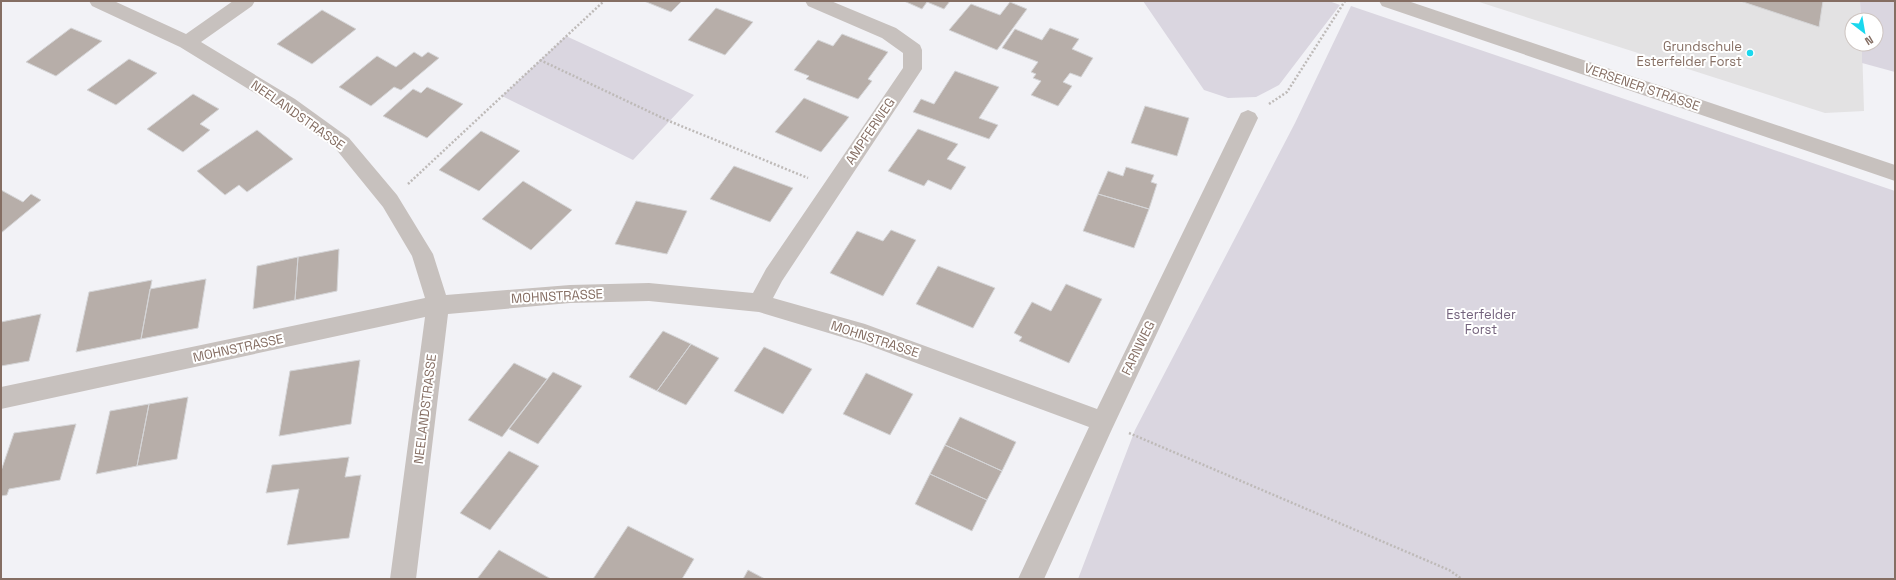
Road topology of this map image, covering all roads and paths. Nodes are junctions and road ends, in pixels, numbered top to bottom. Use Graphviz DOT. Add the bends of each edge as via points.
graph roads {
  1 [pos="98,1"];
  2 [pos="246,1"];
  3 [pos="604,1"];
  4 [pos="814,1"];
  5 [pos="1345,1"];
  6 [pos="1388,1"];
  7 [pos="186,42"];
  8 [pos="540,60"];
  9 [pos="1248,118"];
  10 [pos="1895,173"];
  11 [pos="832,188"];
  12 [pos="390,201"];
  13 [pos="759,303"];
  14 [pos="438,305"];
  15 [pos="1,398"];
  16 [pos="1102,422"];
  17 [pos="403,579"];
  18 [pos="1031,579"];
  19 [pos="1462,579"];
  1 -- 7 [label="street, NEELANDSTRASSE"];
  2 -- 7 [label="street"];
  3 -- 8 [label="path"];
  4 -- 11 [label="street, AMPFERWEG" via="889,33 913,50 912,68"];
  5 -- 9 [label="path" via="1287,92"];
  6 -- 10 [label="street, VERSENER STRASSE"];
  7 -- 12 [label="street, NEELANDSTRASSE" via="288,104 342,143"];
  8 -- 11 [label="path" via="669,121"];
  8 -- 12 [label="path"];
  9 -- 16 [label="street, FARNWEG"];
  11 -- 13 [label="street, AMPFERWEG" via="774,275"];
  12 -- 14 [label="street, NEELANDSTRASSE" via="422,254"];
  13 -- 14 [label="street, MOHNSTRASSE" via="649,292 570,294"];
  13 -- 16 [label="street, MOHNSTRASSE" via="865,334 970,370"];
  14 -- 15 [label="street, MOHNSTRASSE"];
  14 -- 17 [label="street, NEELANDSTRASSE"];
  16 -- 18 [label="street, FARNWEG"];
  16 -- 19 [label="path" via="1449,570"];
}
